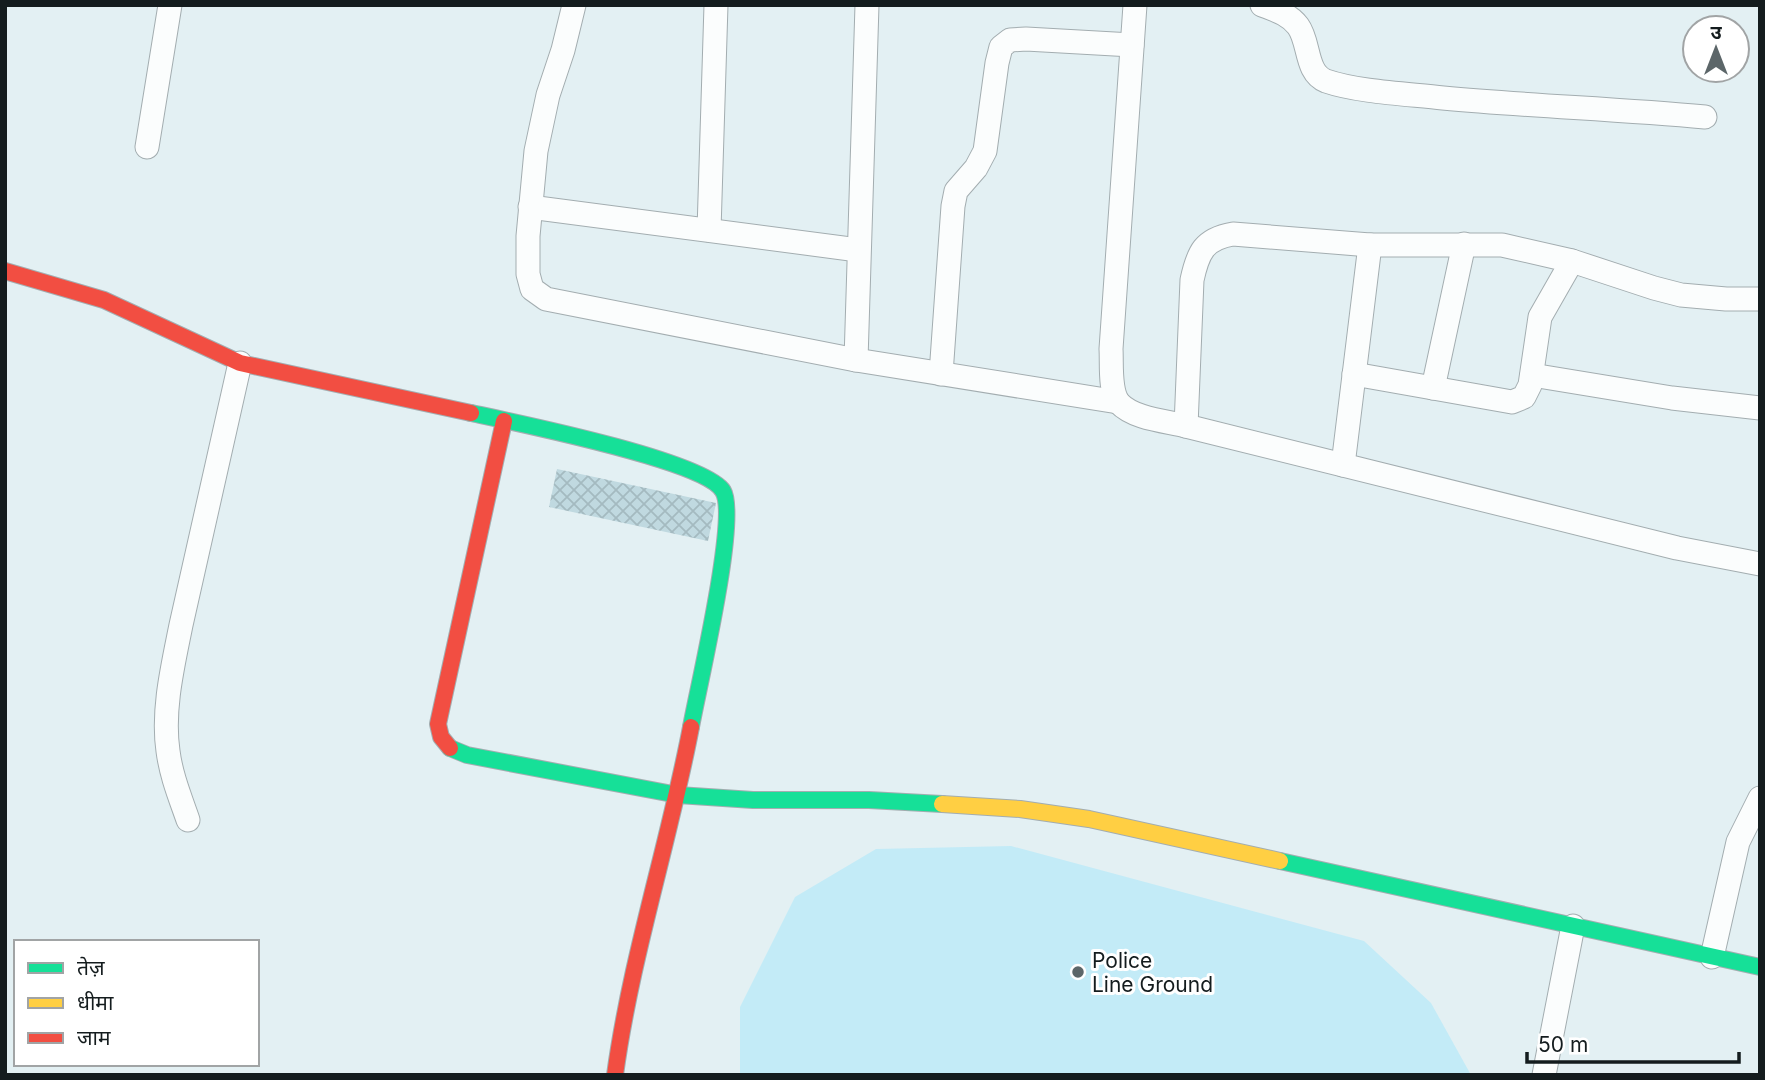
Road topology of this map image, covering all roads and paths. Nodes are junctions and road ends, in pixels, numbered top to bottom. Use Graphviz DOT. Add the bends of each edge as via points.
graph roads {
  1 [pos="170,5"];
  2 [pos="574,5"];
  3 [pos="716,5"];
  4 [pos="867,5"];
  5 [pos="1135,5"];
  6 [pos="1262,5"];
  7 [pos="1132,45"];
  8 [pos="1705,117"];
  9 [pos="147,147"];
  10 [pos="530,206"];
  11 [pos="709,230"];
  12 [pos="1464,244"];
  13 [pos="1370,245"];
  14 [pos="859,250"];
  15 [pos="1572,261"];
  16 [pos="5,271"];
  17 [pos="1760,299"];
  18 [pos="856,360"];
  19 [pos="240,363"];
  20 [pos="941,374"];
  21 [pos="1354,374"];
  22 [pos="1532,376"];
  23 [pos="1433,388"];
  24 [pos="1118,402"];
  25 [pos="1760,408"];
  26 [pos="505,421"];
  27 [pos="1186,426"];
  28 [pos="1343,465"];
  29 [pos="1760,564"];
  30 [pos="678,795"];
  31 [pos="1760,798"];
  32 [pos="188,820"];
  33 [pos="1573,926"];
  34 [pos="1712,957"];
  35 [pos="1760,967"];
  36 [pos="615,1075"];
  37 [pos="1544,1075"];
  1 -- 9 [label="street"];
  2 -- 10 [label="street" via="548,95"];
  3 -- 11 [label="street"];
  4 -- 14 [label="street"];
  5 -- 7 [label="street"];
  6 -- 8 [label="street" via="1286,14 1297,24 1315,73 1324,80 1423,96"];
  7 -- 20 [label="street" via="1026,38 1010,40 1001,47 985,151 956,191 953,206"];
  7 -- 24 [label="street" via="1111,349 1112,384"];
  10 -- 11 [label="street"];
  10 -- 18 [label="street" via="528,274 532,289 547,299"];
  11 -- 14 [label="street"];
  12 -- 13 [label="street"];
  12 -- 15 [label="street" via="1502,245"];
  12 -- 23 [label="street"];
  13 -- 21 [label="street"];
  13 -- 27 [label="street" via="1233,234 1219,236 1204,246 1192,281"];
  14 -- 18 [label="street"];
  15 -- 17 [label="street" via="1681,295"];
  15 -- 22 [label="street" via="1540,317"];
  16 -- 19 [label="street" via="104,300"];
  18 -- 20 [label="street"];
  19 -- 26 [label="street"];
  19 -- 32 [label="street" via="170,689 167,749"];
  20 -- 24 [label="street"];
  21 -- 23 [label="street"];
  21 -- 28 [label="street"];
  22 -- 23 [label="street" via="1524,397 1512,402"];
  22 -- 25 [label="street"];
  24 -- 27 [label="street" via="1132,412"];
  26 -- 30 [label="street" via="670,463 705,477 723,491 728,513 726,544"];
  26 -- 30 [label="street" via="438,724 440,738 452,750 467,755"];
  27 -- 28 [label="street"];
  28 -- 29 [label="street" via="1676,548"];
  30 -- 33 [label="street" via="869,800 1020,809 1089,819"];
  30 -- 36 [label="street" via="622,1023"];
  31 -- 34 [label="street" via="1738,842"];
  33 -- 34 [label="street"];
  33 -- 37 [label="street"];
  34 -- 35 [label="street"];
}
